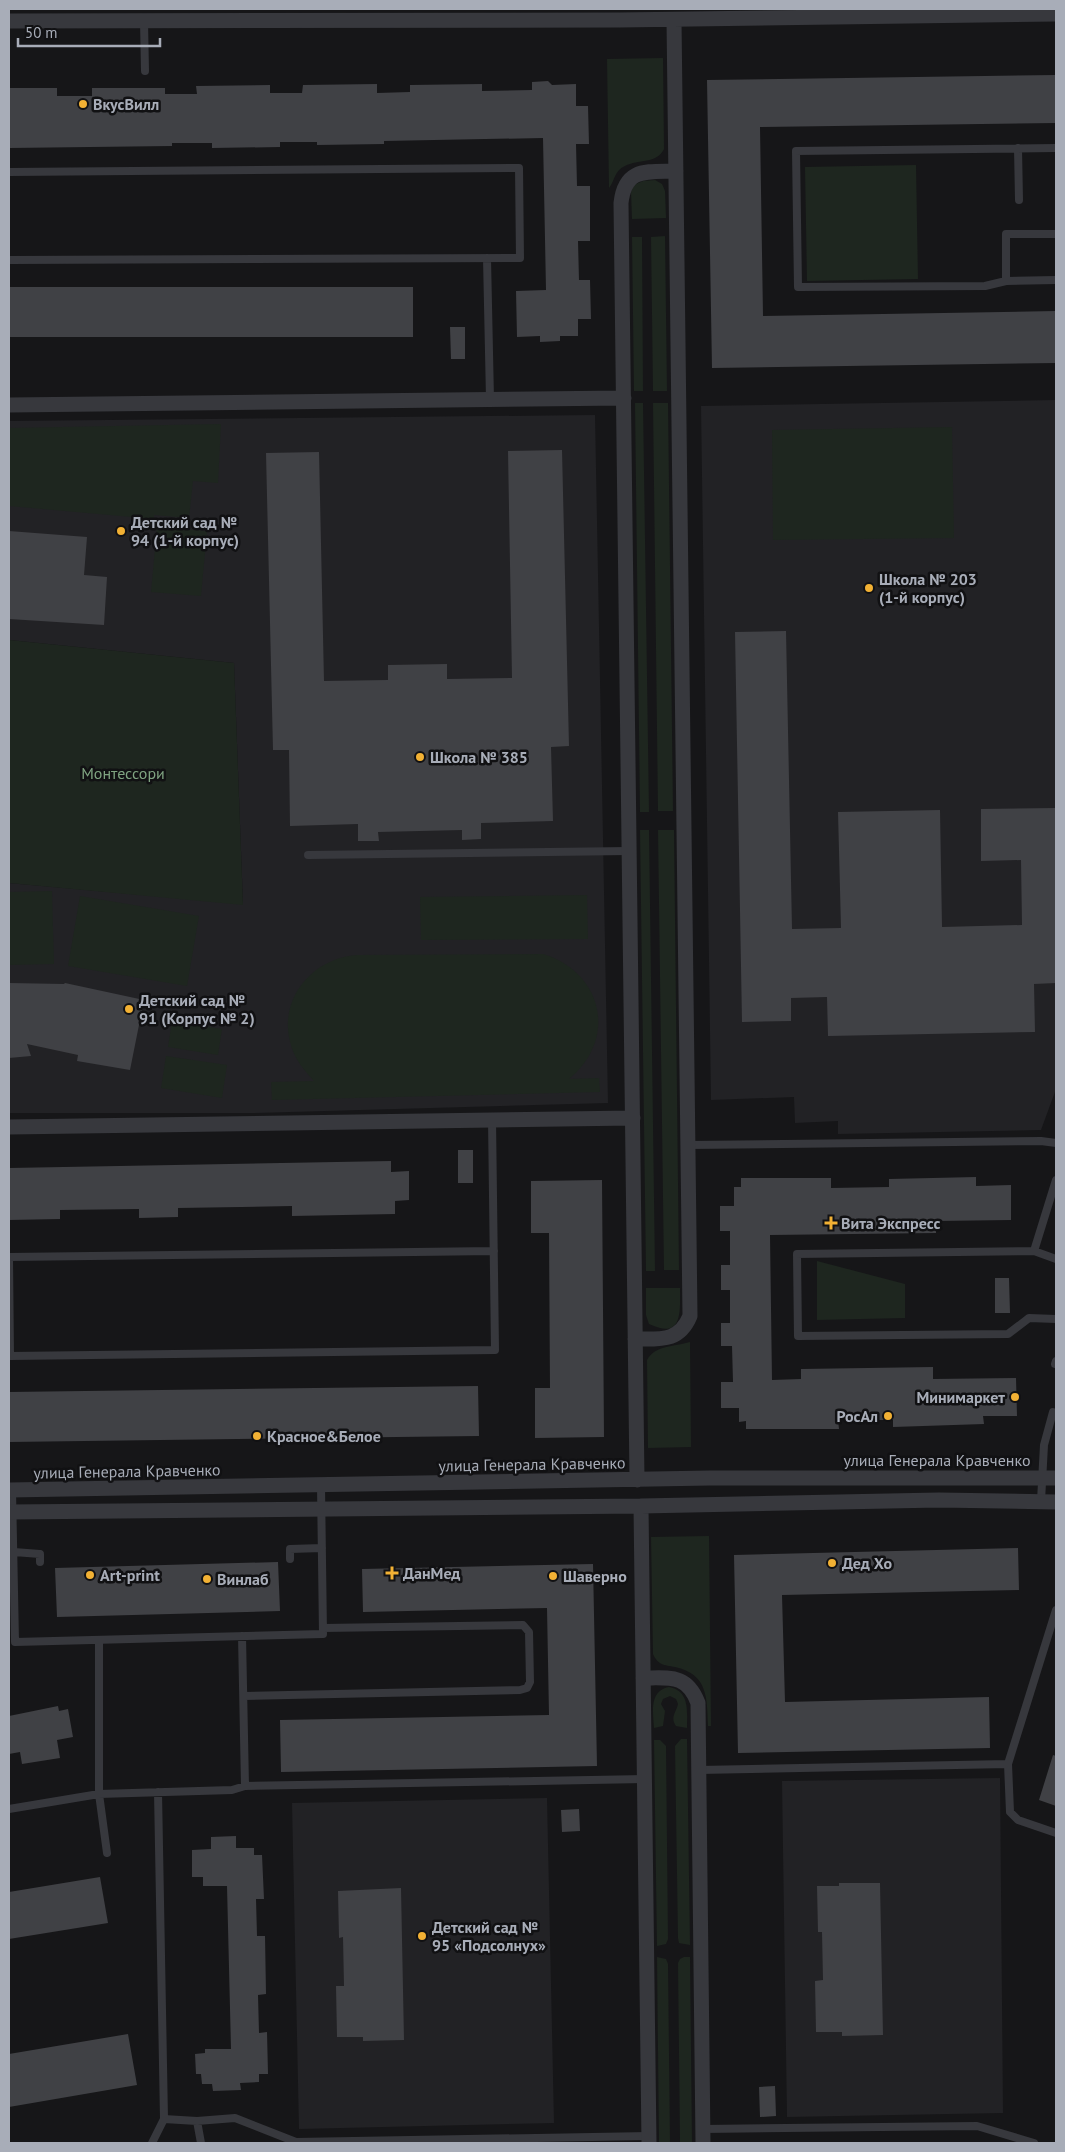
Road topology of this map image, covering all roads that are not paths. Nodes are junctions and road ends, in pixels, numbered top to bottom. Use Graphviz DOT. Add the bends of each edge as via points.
graph roads {
  1 [pos="619,14"];
  2 [pos="1056,14"];
  3 [pos="411,15"];
  4 [pos="144,20"];
  5 [pos="674,20"];
  6 [pos="9,21"];
  7 [pos="145,71"];
  8 [pos="1018,148"];
  9 [pos="1056,148"];
  10 [pos="676,171"];
  11 [pos="9,172"];
  12 [pos="1019,200"];
  13 [pos="1056,234"];
  14 [pos="487,258"];
  15 [pos="9,260"];
  16 [pos="1056,280"];
  17 [pos="1006,281"];
  18 [pos="624,398"];
  19 [pos="490,400"];
  20 [pos="9,404"];
  21 [pos="629,851"];
  22 [pos="308,855"];
  23 [pos="632,1118"];
  24 [pos="492,1119"];
  25 [pos="9,1127"];
  26 [pos="1056,1143"];
  27 [pos="688,1145"];
  28 [pos="1056,1180"];
  29 [pos="1034,1251"];
  30 [pos="494,1252"];
  31 [pos="9,1257"];
  32 [pos="1056,1259"];
  33 [pos="1056,1319"];
  34 [pos="635,1339"];
  35 [pos="10,1356"];
  36 [pos="1053,1412"];
  37 [pos="1053,1423"];
  38 [pos="1049,1477"];
  39 [pos="637,1480"];
  40 [pos="321,1486"];
  41 [pos="10,1490"];
  42 [pos="1040,1501"];
  43 [pos="1056,1502"];
  44 [pos="641,1506"];
  45 [pos="321,1508"];
  46 [pos="11,1512"];
  47 [pos="322,1548"];
  48 [pos="14,1552"];
  49 [pos="290,1559"];
  50 [pos="40,1562"];
  51 [pos="1056,1610"];
  52 [pos="323,1628"];
  53 [pos="242,1636"];
  54 [pos="99,1640"];
  55 [pos="643,1678"];
  56 [pos="244,1696"];
  57 [pos="1008,1764"];
  58 [pos="698,1770"];
  59 [pos="644,1779"];
  60 [pos="245,1786"];
  61 [pos="158,1792"];
  62 [pos="99,1794"];
  63 [pos="9,1809"];
  64 [pos="1056,1833"];
  65 [pos="107,1853"];
  66 [pos="164,2119"];
  67 [pos="197,2121"];
  68 [pos="703,2136"];
  69 [pos="649,2140"];
  70 [pos="152,2143"];
  71 [pos="201,2143"];
  72 [pos="1034,2143"];
  1 -- 3 [label="street"];
  1 -- 5 [label="street"];
  2 -- 5 [label="street"];
  3 -- 4 [label="street"];
  4 -- 6 [label="street"];
  4 -- 7 [label="lane"];
  5 -- 10 [label="street"];
  8 -- 9 [label="lane"];
  8 -- 12 [label="lane"];
  8 -- 17 [label="lane" via="796,151 798,287 985,286"];
  10 -- 18 [label="street" via="638,173 629,178 622,189"];
  10 -- 27 [label="street"];
  11 -- 14 [label="lane" via="519,168 520,258"];
  13 -- 17 [label="lane" via="1006,234"];
  14 -- 15 [label="lane"];
  14 -- 19 [label="lane"];
  16 -- 17 [label="lane"];
  18 -- 19 [label="street"];
  18 -- 21 [label="street"];
  19 -- 20 [label="street"];
  21 -- 22 [label="lane"];
  21 -- 23 [label="street"];
  23 -- 24 [label="street"];
  23 -- 34 [label="street"];
  24 -- 25 [label="street"];
  24 -- 30 [label="lane"];
  26 -- 27 [label="lane"];
  27 -- 34 [label="street" via="690,1316 685,1328 672,1337"];
  28 -- 29 [label="lane"];
  29 -- 32 [label="lane"];
  29 -- 33 [label="lane" via="797,1254 798,1336 1008,1334 1029,1318"];
  30 -- 31 [label="lane"];
  30 -- 35 [label="lane" via="495,1350"];
  31 -- 35 [label="lane"];
  34 -- 39 [label="street"];
  36 -- 37 [label="lane"];
  37 -- 38 [label="lane" via="1044,1445"];
  38 -- 39 [label="street, улица Генерала Кравченко"];
  38 -- 42 [label="lane"];
  39 -- 40 [label="street, улица Генерала Кравченко"];
  40 -- 41 [label="street, улица Генерала Кравченко"];
  40 -- 45 [label="lane"];
  41 -- 46 [label="lane"];
  42 -- 43 [label="street"];
  42 -- 44 [label="street"];
  44 -- 45 [label="street"];
  44 -- 55 [label="street"];
  45 -- 46 [label="street"];
  45 -- 47 [label="lane"];
  46 -- 48 [label="lane"];
  47 -- 49 [label="lane" via="290,1549"];
  47 -- 52 [label="lane"];
  48 -- 50 [label="lane" via="40,1554"];
  48 -- 54 [label="lane" via="15,1642"];
  51 -- 57 [label="lane"];
  52 -- 53 [label="lane" via="323,1634"];
  52 -- 56 [label="lane" via="523,1625 529,1632 530,1682 527,1688 520,1690"];
  53 -- 54 [label="lane"];
  53 -- 56 [label="lane"];
  54 -- 62 [label="lane"];
  55 -- 58 [label="street" via="672,1678 693,1690 698,1703"];
  55 -- 59 [label="street"];
  56 -- 60 [label="lane"];
  57 -- 58 [label="lane"];
  57 -- 64 [label="lane" via="1010,1812 1018,1820"];
  58 -- 68 [label="street"];
  59 -- 60 [label="lane"];
  59 -- 69 [label="street"];
  60 -- 61 [label="lane" via="232,1790"];
  61 -- 62 [label="lane"];
  61 -- 66 [label="lane"];
  62 -- 63 [label="lane"];
  62 -- 65 [label="lane"];
  66 -- 67 [label="lane"];
  66 -- 70 [label="lane"];
  67 -- 69 [label="lane" via="236,2118 296,2142"];
  67 -- 71 [label="lane"];
  68 -- 72 [label="lane" via="978,2126"];
}
